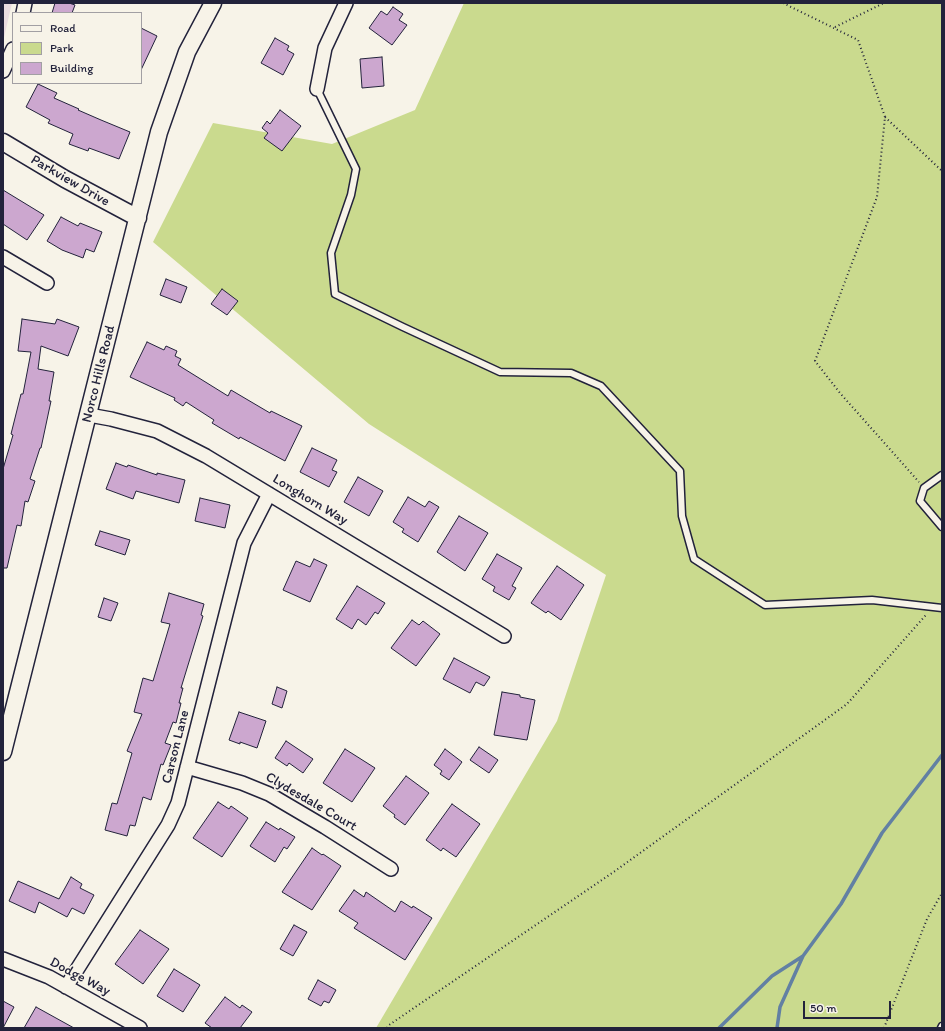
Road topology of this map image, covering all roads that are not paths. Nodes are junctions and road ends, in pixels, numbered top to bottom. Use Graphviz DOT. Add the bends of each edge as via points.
graph roads {
  1 [pos="213,3"];
  2 [pos="346,3"];
  3 [pos="10,53"];
  4 [pos="3,71"];
  5 [pos="317,89"];
  6 [pos="3,142"];
  7 [pos="138,218"];
  8 [pos="3,257"];
  9 [pos="46,283"];
  10 [pos="89,415"];
  11 [pos="942,475"];
  12 [pos="269,494"];
  13 [pos="942,527"];
  14 [pos="942,608"];
  15 [pos="504,636"];
  16 [pos="3,752"];
  17 [pos="187,767"];
  18 [pos="391,869"];
  19 [pos="3,959"];
  20 [pos="66,987"];
  21 [pos="140,1028"];
  1 -- 7 [label="street, Norco Hills Road" via="184,59 159,132"];
  2 -- 5 [label="street" via="325,48"];
  3 -- 4 [label="street"];
  5 -- 14 [label="lane" via="356,168 351,195 331,253 334,294 500,372 571,373 601,386 680,471 682,516 694,559 765,605 872,600"];
  6 -- 7 [label="street, Parkview Drive"];
  7 -- 10 [label="street, Norco Hills Road"];
  8 -- 9 [label="street"];
  10 -- 12 [label="street, Longhorn Way" via="157,431 206,456"];
  10 -- 16 [label="street, Norco Hills Road"];
  11 -- 13 [label="lane" via="924,488 920,501"];
  12 -- 15 [label="street, Longhorn Way"];
  12 -- 17 [label="street, Carson Lane" via="244,543"];
  17 -- 18 [label="street, Clydesdale Court" via="270,794"];
  17 -- 20 [label="street, Carson Lane" via="178,803 168,825"];
  19 -- 20 [label="street, Dodge Way" via="49,977"];
  20 -- 21 [label="street, Dodge Way"];
}
